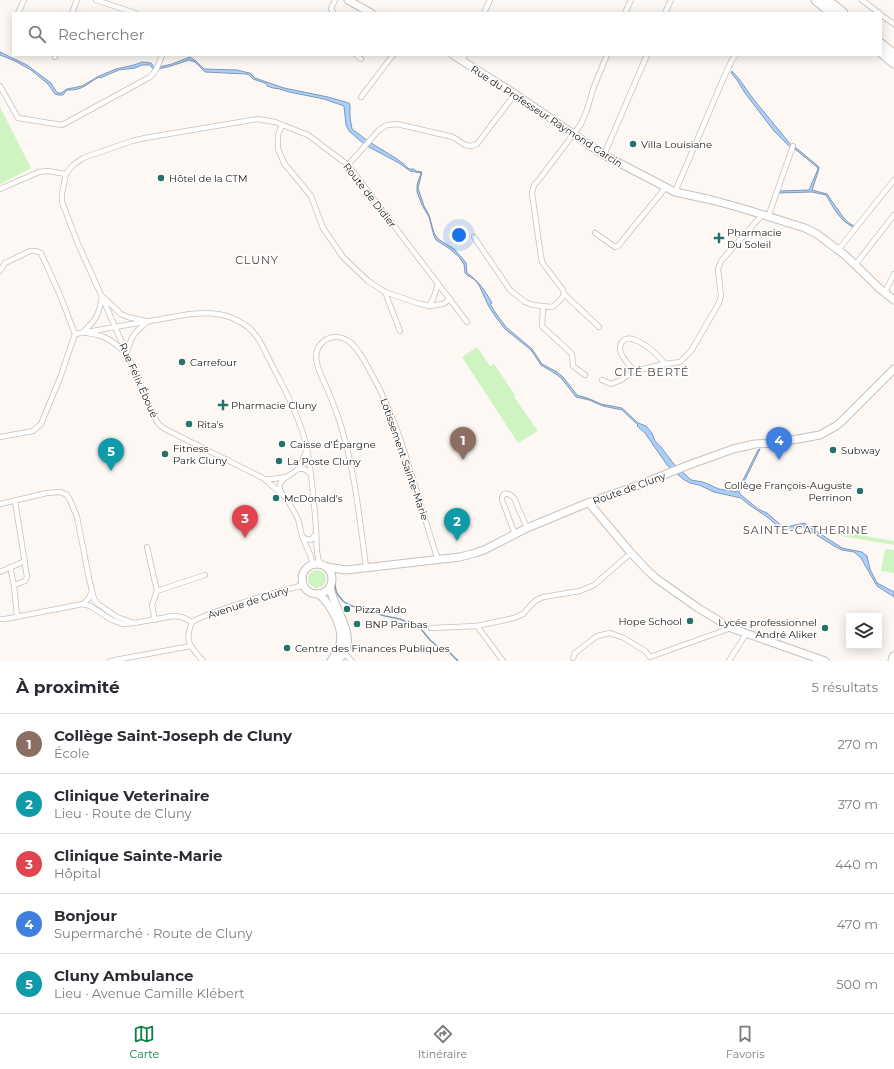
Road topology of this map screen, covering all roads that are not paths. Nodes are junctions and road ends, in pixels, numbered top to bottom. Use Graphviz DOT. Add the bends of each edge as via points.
graph roads {
  1 [pos="24,0"];
  2 [pos="77,0"];
  3 [pos="96,0"];
  4 [pos="335,0"];
  5 [pos="348,0"];
  6 [pos="490,0"];
  7 [pos="631,0"];
  8 [pos="671,0"];
  9 [pos="816,0"];
  10 [pos="827,0"];
  11 [pos="862,0"];
  12 [pos="18,12"];
  13 [pos="72,12"];
  14 [pos="132,12"];
  15 [pos="333,12"];
  16 [pos="369,12"];
  17 [pos="484,12"];
  18 [pos="625,12"];
  19 [pos="665,12"];
  20 [pos="831,12"];
  21 [pos="842,12"];
  22 [pos="878,12"];
  23 [pos="882,16"];
  24 [pos="894,24"];
  25 [pos="882,45"];
  26 [pos="882,53"];
  27 [pos="894,55"];
  28 [pos="162,56"];
  29 [pos="357,56"];
  30 [pos="392,56"];
  31 [pos="607,56"];
  32 [pos="647,56"];
  33 [pos="735,56"];
  34 [pos="463,58"];
  35 [pos="361,59"];
  36 [pos="894,63"];
  37 [pos="0,86"];
  38 [pos="515,94"];
  39 [pos="360,97"];
  40 [pos="282,125"];
  41 [pos="574,134"];
  42 [pos="793,146"];
  43 [pos="604,155"];
  44 [pos="348,165"];
  45 [pos="66,174"];
  46 [pos="894,180"];
  47 [pos="666,187"];
  48 [pos="0,189"];
  49 [pos="675,192"];
  50 [pos="894,215"];
  51 [pos="765,216"];
  52 [pos="595,233"];
  53 [pos="474,237"];
  54 [pos="838,250"];
  55 [pos="859,260"];
  56 [pos="3,263"];
  57 [pos="0,272"];
  58 [pos="894,274"];
  59 [pos="438,284"];
  60 [pos="385,292"];
  61 [pos="564,294"];
  62 [pos="885,294"];
  63 [pos="102,297"];
  64 [pos="449,298"];
  65 [pos="894,300"];
  66 [pos="429,306"];
  67 [pos="543,307"];
  68 [pos="149,321"];
  69 [pos="467,322"];
  70 [pos="115,326"];
  71 [pos="599,327"];
  72 [pos="400,331"];
  73 [pos="83,332"];
  74 [pos="75,334"];
  75 [pos="127,354"];
  76 [pos="665,364"];
  77 [pos="894,369"];
  78 [pos="634,371"];
  79 [pos="585,375"];
  80 [pos="602,380"];
  81 [pos="0,437"];
  82 [pos="307,449"];
  83 [pos="298,469"];
  84 [pos="310,473"];
  85 [pos="286,477"];
  86 [pos="263,478"];
  87 [pos="281,493"];
  88 [pos="15,501"];
  89 [pos="589,502"];
  90 [pos="0,504"];
  91 [pos="527,528"];
  92 [pos="316,534"];
  93 [pos="515,534"];
  94 [pos="302,536"];
  95 [pos="147,547"];
  96 [pos="631,553"];
  97 [pos="438,560"];
  98 [pos="25,561"];
  99 [pos="320,565"];
  100 [pos="10,568"];
  101 [pos="366,568"];
  102 [pos="346,570"];
  103 [pos="0,572"];
  104 [pos="205,575"];
  105 [pos="331,583"];
  106 [pos="14,585"];
  107 [pos="304,585"];
  108 [pos="92,591"];
  109 [pos="157,591"];
  110 [pos="319,594"];
  111 [pos="83,604"];
  112 [pos="17,616"];
  113 [pos="0,619"];
  114 [pos="155,620"];
  115 [pos="192,622"];
  116 [pos="134,623"];
  117 [pos="477,626"];
  118 [pos="431,628"];
  119 [pos="731,628"];
  120 [pos="746,634"];
  121 [pos="191,646"];
  122 [pos="343,650"];
  123 [pos="894,657"];
  124 [pos="573,658"];
  125 [pos="650,659"];
  126 [pos="110,661"];
  127 [pos="203,661"];
  128 [pos="331,661"];
  129 [pos="338,661"];
  130 [pos="353,661"];
  131 [pos="503,661"];
  132 [pos="729,661"];
  133 [pos="825,661"];
  134 [pos="893,661"];
  1 -- 12 [label="street"];
  2 -- 13 [label="street"];
  3 -- 14 [label="street"];
  4 -- 15 [label="street" via="331,9"];
  5 -- 16 [label="main road"];
  6 -- 17 [label="street"];
  7 -- 18 [label="street"];
  8 -- 19 [label="street"];
  9 -- 20 [label="highway"];
  10 -- 21 [label="highway"];
  11 -- 22 [label="street"];
  23 -- 24 [label="street"];
  25 -- 27 [label="highway"];
  26 -- 36 [label="highway"];
  28 -- 37 [label="street" via="154,74 150,77 62,125 18,118"];
  29 -- 35 [label="street"];
  30 -- 39 [label="street"];
  31 -- 41 [label="street" via="587,110"];
  32 -- 43 [label="street"];
  33 -- 49 [label="street"];
  34 -- 38 [label="main road, Rue du Professeur Raymond Garcin"];
  38 -- 41 [label="main road, Rue du Professeur Raymond Garcin"];
  38 -- 44 [label="street" via="477,144 464,145 453,137 397,124 387,125 379,130"];
  40 -- 44 [label="street, Route de Didier" via="308,135"];
  40 -- 45 [label="street, Route de Didier" via="257,119 145,138 83,158"];
  40 -- 60 [label="street" via="278,135 278,148 284,163 311,196 323,228 343,257 368,281"];
  41 -- 43 [label="main road, Rue du Professeur Raymond Garcin"];
  41 -- 61 [label="street" via="534,185 532,193 542,262 561,286"];
  42 -- 51 [label="street"];
  43 -- 47 [label="main road, Rue du Professeur Raymond Garcin"];
  44 -- 59 [label="street, Route de Didier"];
  45 -- 48 [label="street" via="48,170 39,172"];
  45 -- 63 [label="street, Rue Félix Éboué" via="62,202"];
  46 -- 54 [label="street"];
  47 -- 49 [label="main road, Rue du Professeur Raymond Garcin"];
  47 -- 52 [label="street" via="618,246"];
  49 -- 51 [label="main road, Rue du Professeur Raymond Garcin"];
  50 -- 55 [label="street"];
  51 -- 54 [label="main road, Rue du Professeur Raymond Garcin" via="806,228"];
  51 -- 76 [label="street" via="721,261 718,269 721,296 719,303 691,351 680,362"];
  53 -- 67 [label="street" via="510,290 525,302"];
  54 -- 55 [label="main road, Rue du Professeur Raymond Garcin"];
  55 -- 62 [label="main road, Rue du Professeur Raymond Garcin"];
  56 -- 57 [label="street"];
  56 -- 74 [label="street" via="30,251 41,253"];
  58 -- 62 [label="street"];
  59 -- 64 [label="street, Route de Didier"];
  59 -- 66 [label="street"];
  60 -- 66 [label="street"];
  60 -- 72 [label="street"];
  61 -- 67 [label="street" via="554,306"];
  61 -- 71 [label="street"];
  62 -- 65 [label="main road, Rue du Professeur Raymond Garcin"];
  63 -- 68 [label="street" via="121,314"];
  63 -- 70 [label="street, Rue Félix Éboué"];
  63 -- 73 [label="street" via="100,311"];
  64 -- 66 [label="street" via="443,304"];
  64 -- 69 [label="street, Route de Didier"];
  67 -- 79 [label="street" via="542,326 572,354 573,366"];
  68 -- 70 [label="street"];
  68 -- 75 [label="street" via="133,336"];
  68 -- 82 [label="street" via="208,312 230,317 249,328 260,341 285,390"];
  70 -- 73 [label="street"];
  70 -- 75 [label="street, Rue Félix Éboué"];
  73 -- 74 [label="street"];
  73 -- 75 [label="street" via="105,337"];
  74 -- 81 [label="street" via="40,424 33,431"];
  75 -- 86 [label="street, Rue Félix Éboué" via="154,416 163,428"];
  76 -- 78 [label="street"];
  76 -- 78 [label="street" via="644,344 627,338 621,344 620,352"];
  77 -- 89 [label="main road, Route de Cluny" via="842,421 820,435 733,449"];
  78 -- 80 [label="street" via="611,384"];
  82 -- 83 [label="street"];
  82 -- 84 [label="street"];
  83 -- 84 [label="street"];
  83 -- 85 [label="street"];
  84 -- 92 [label="street"];
  85 -- 86 [label="street" via="273,480"];
  85 -- 87 [label="street" via="279,484"];
  86 -- 87 [label="street, Rue Félix Éboué"];
  87 -- 94 [label="street, Rue Félix Éboué" via="298,519"];
  88 -- 90 [label="street"];
  88 -- 98 [label="street"];
  88 -- 108 [label="street" via="47,493 61,492 67,495 77,517"];
  89 -- 91 [label="main road, Route de Cluny"];
  89 -- 96 [label="main road"];
  91 -- 93 [label="main road, Route de Cluny"];
  91 -- 93 [label="street" via="514,498 508,493 504,494 502,500"];
  92 -- 94 [label="street" via="311,540"];
  92 -- 99 [label="street"];
  93 -- 97 [label="main road, Route de Cluny" via="484,550"];
  94 -- 99 [label="street, Rue Félix Éboué" via="311,557"];
  95 -- 109 [label="street"];
  96 -- 117 [label="street" via="594,585 580,591 543,597 523,614 514,618"];
  96 -- 119 [label="main road" via="657,579"];
  97 -- 101 [label="main road, Route de Cluny"];
  97 -- 101 [label="street, Lotissement Sainte-Marie" via="404,450 382,394 355,347 341,337 332,337 323,341 316,356 347,449 356,490"];
  98 -- 100 [label="street"];
  98 -- 106 [label="street" via="27,580"];
  99 -- 102 [label="main road, Route de Cluny"];
  99 -- 105 [label="main road" via="331,574"];
  99 -- 107 [label="main road" via="306,569 303,576"];
  100 -- 103 [label="street"];
  100 -- 106 [label="street"];
  101 -- 102 [label="main road, Route de Cluny"];
  102 -- 105 [label="main road, Route de Cluny"];
  104 -- 109 [label="street"];
  105 -- 110 [label="main road"];
  105 -- 122 [label="main road" via="334,602 346,628 347,637"];
  106 -- 112 [label="street"];
  107 -- 110 [label="main road" via="310,592"];
  107 -- 115 [label="street, Avenue de Cluny" via="250,600"];
  108 -- 111 [label="street"];
  108 -- 116 [label="street" via="98,604 117,617"];
  109 -- 114 [label="street" via="152,604"];
  110 -- 122 [label="main road" via="330,606 338,626"];
  111 -- 112 [label="street"];
  111 -- 116 [label="street" via="112,620 123,624"];
  112 -- 113 [label="street"];
  114 -- 115 [label="street" via="178,616"];
  114 -- 116 [label="street"];
  115 -- 121 [label="street" via="188,637"];
  117 -- 118 [label="street"];
  117 -- 131 [label="street"];
  119 -- 120 [label="main road"];
  119 -- 125 [label="street"];
  120 -- 132 [label="street"];
  120 -- 133 [label="main road"];
  121 -- 126 [label="street"];
  121 -- 127 [label="street"];
  122 -- 128 [label="main road"];
  122 -- 129 [label="main road"];
  122 -- 130 [label="street"];
  123 -- 134 [label="highway"];
  124 -- 125 [label="street" via="575,653 597,636 610,633 645,651"];
}
